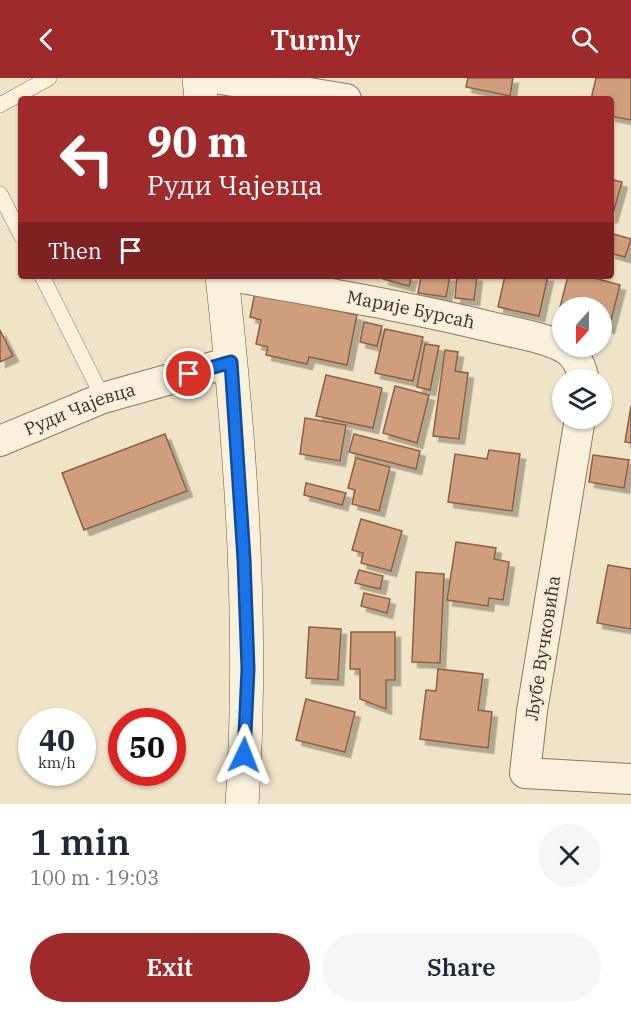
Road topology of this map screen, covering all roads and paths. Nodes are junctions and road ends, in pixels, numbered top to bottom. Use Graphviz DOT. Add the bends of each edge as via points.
graph roads {
  1 [pos="49,78"];
  2 [pos="199,78"];
  3 [pos="214,78"];
  4 [pos="201,96"];
  5 [pos="327,96"];
  6 [pos="0,105"];
  7 [pos="0,194"];
  8 [pos="18,229"];
  9 [pos="44,279"];
  10 [pos="222,279"];
  11 [pos="247,279"];
  12 [pos="231,362"];
  13 [pos="580,369"];
  14 [pos="103,398"];
  15 [pos="578,429"];
  16 [pos="0,441"];
  17 [pos="631,779"];
  18 [pos="242,804"];
  1 -- 6 [label="lane"];
  2 -- 4 [label="main road"];
  3 -- 5 [label="street"];
  7 -- 8 [label="lane"];
  9 -- 14 [label="lane"];
  10 -- 12 [label="main road"];
  11 -- 13 [label="street, Марије Бурсаћ" via="447,316 527,336 566,349"];
  12 -- 14 [label="street, Руди Чајевца"];
  12 -- 18 [label="main road" via="248,669"];
  14 -- 16 [label="street, Руди Чајевца"];
  15 -- 17 [label="street, Љубе Вучковића" via="525,773"];
}
